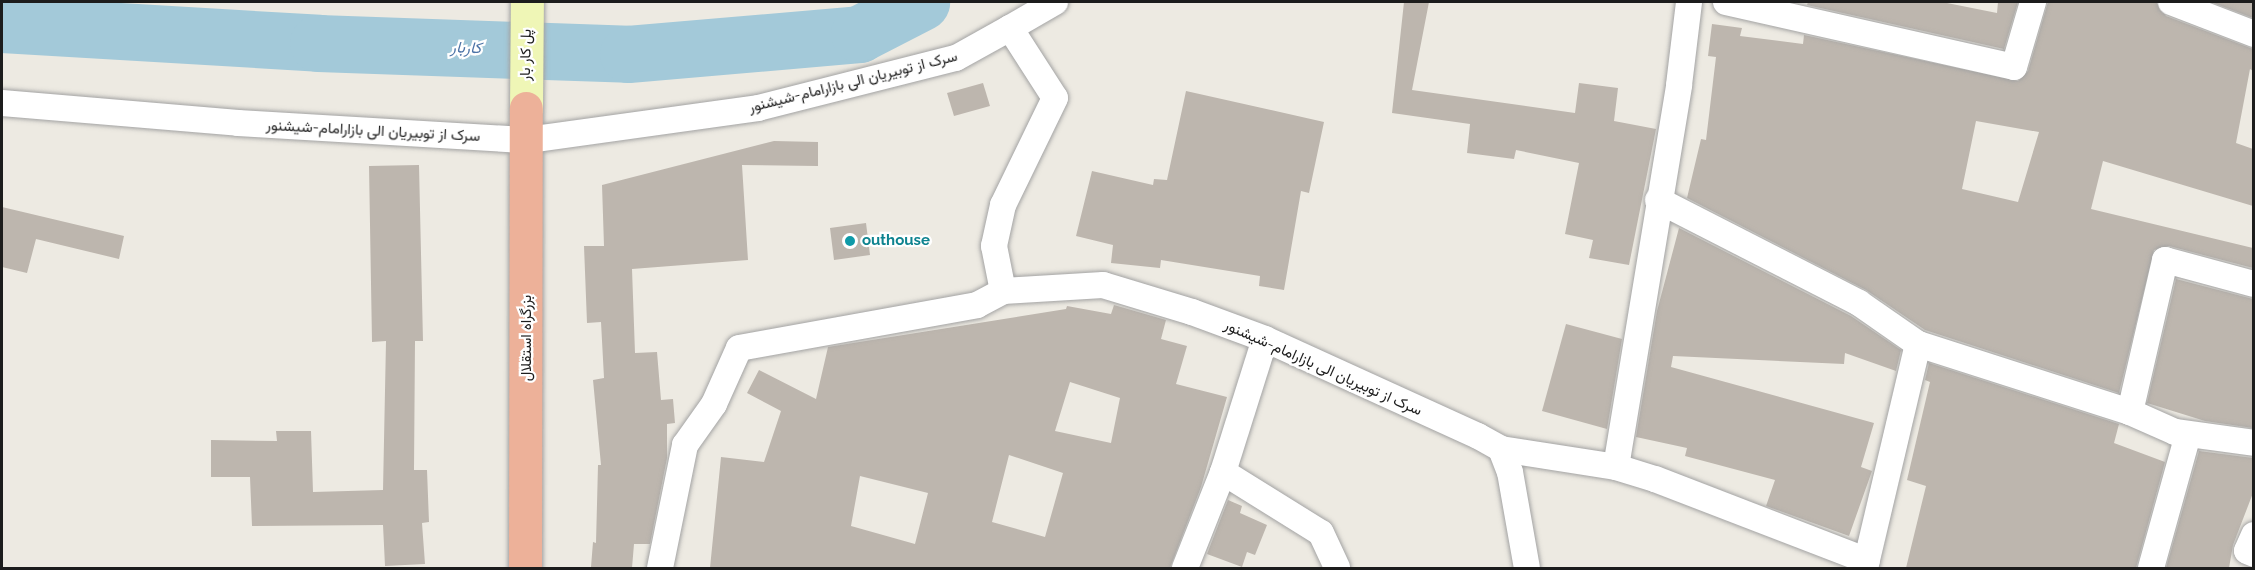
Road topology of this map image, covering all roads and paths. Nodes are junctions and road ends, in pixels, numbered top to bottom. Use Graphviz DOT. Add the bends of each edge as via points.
graph roads {
  1 [pos="527,2"];
  2 [pos="1055,2"];
  3 [pos="1689,2"];
  4 [pos="1726,2"];
  5 [pos="2033,2"];
  6 [pos="2171,2"];
  7 [pos="1010,28"];
  8 [pos="2253,34"];
  9 [pos="2,103"];
  10 [pos="527,124"];
  11 [pos="1658,200"];
  12 [pos="2253,284"];
  13 [pos="1002,291"];
  14 [pos="1265,339"];
  15 [pos="1918,344"];
  16 [pos="2130,412"];
  17 [pos="2188,435"];
  18 [pos="2253,443"];
  19 [pos="1501,449"];
  20 [pos="1616,467"];
  21 [pos="1223,472"];
  22 [pos="2253,534"];
  23 [pos="2253,554"];
  24 [pos="1866,565"];
  25 [pos="525,568"];
  26 [pos="660,568"];
  27 [pos="1185,568"];
  28 [pos="1337,568"];
  29 [pos="1527,568"];
  30 [pos="2151,568"];
  1 -- 10 [label="main road, پل کار بار"];
  2 -- 7 [label="street, سرک از توبیریان الی بازارامام-شیشنور"];
  3 -- 11 [label="street"];
  4 -- 5 [label="street" via="2014,67"];
  6 -- 8 [label="street"];
  7 -- 10 [label="street, سرک از توبیریان الی بازارامام-شیشنور" via="956,58 758,108"];
  7 -- 13 [label="street" via="1054,99 1003,205 994,246"];
  9 -- 10 [label="street, سرک از توبیریان الی بازارامام-شیشنور" via="238,123"];
  10 -- 25 [label="highway, بزرگراه استقلال"];
  11 -- 15 [label="street" via="1859,303"];
  11 -- 20 [label="street"];
  12 -- 16 [label="street" via="2165,260"];
  13 -- 14 [label="street, سرک از توبیریان الی بازارامام-شیشنور" via="1103,285"];
  13 -- 26 [label="street" via="977,305 739,348 714,404 684,445"];
  14 -- 19 [label="street, سرک از توبیریان الی بازارامام-شیشنور"];
  14 -- 21 [label="street"];
  15 -- 16 [label="street"];
  15 -- 24 [label="street"];
  16 -- 17 [label="street"];
  17 -- 18 [label="street"];
  17 -- 30 [label="street"];
  19 -- 20 [label="street, سرک از توبیریان الی بازارامام-شیشنور"];
  19 -- 29 [label="street" via="1510,472"];
  20 -- 24 [label="street, سرک از توبیریان الی بازارامام-شیشنور"];
  21 -- 27 [label="street"];
  21 -- 28 [label="street" via="1321,533"];
  22 -- 23 [label="street" via="2247,551"];
}
